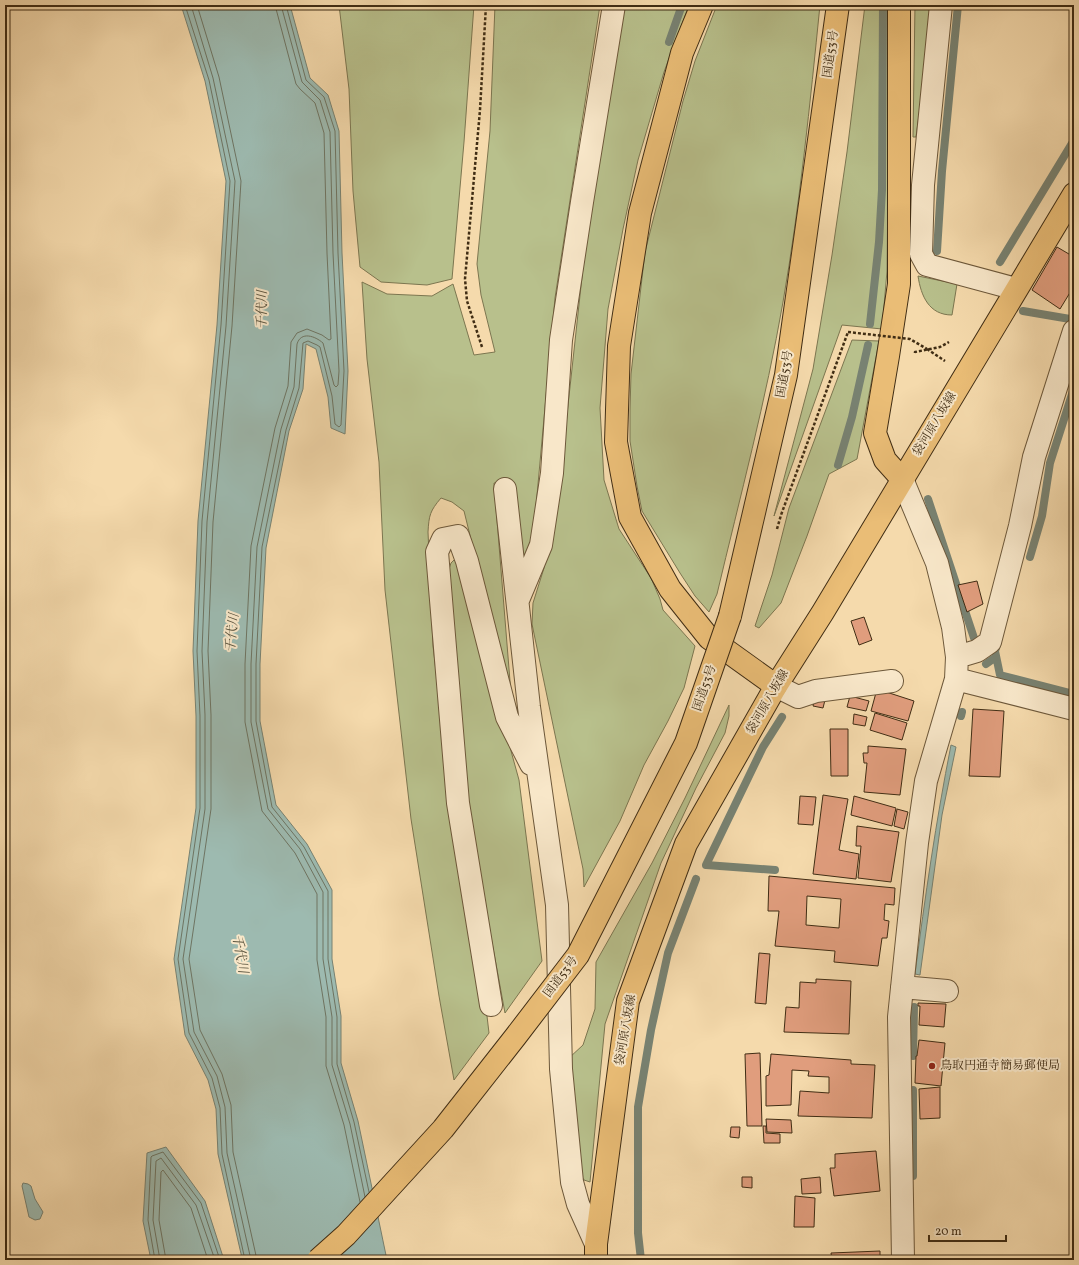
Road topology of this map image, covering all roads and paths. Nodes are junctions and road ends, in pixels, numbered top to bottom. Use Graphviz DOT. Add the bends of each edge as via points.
graph roads {
  1 [pos="486,5"];
  2 [pos="614,5"];
  3 [pos="702,5"];
  4 [pos="838,5"];
  5 [pos="899,5"];
  6 [pos="941,5"];
  7 [pos="1074,194"];
  8 [pos="1016,289"];
  9 [pos="1074,331"];
  10 [pos="949,342"];
  11 [pos="482,347"];
  12 [pos="927,349"];
  13 [pos="913,359"];
  14 [pos="942,368"];
  15 [pos="902,479"];
  16 [pos="505,489"];
  17 [pos="777,530"];
  18 [pos="517,602"];
  19 [pos="957,657"];
  20 [pos="956,679"];
  21 [pos="892,681"];
  22 [pos="776,686"];
  23 [pos="1074,709"];
  24 [pos="539,782"];
  25 [pos="902,987"];
  26 [pos="947,991"];
  27 [pos="491,1005"];
  28 [pos="596,1252"];
  29 [pos="318,1260"];
  30 [pos="903,1260"];
  1 -- 11 [label="path" via="480,110 465,279 468,301"];
  2 -- 18 [label="street" via="561,340 552,473 541,545"];
  3 -- 22 [label="main road" via="682,53 640,213 619,346 616,442 630,517 670,589 709,638"];
  4 -- 29 [label="main road, 国道53号, bridge" via="786,375 730,616 686,743 578,955 443,1129 346,1235"];
  5 -- 15 [label="main road" via="898,284 874,433 885,460"];
  6 -- 8 [label="street" via="923,185 922,254 927,265"];
  7 -- 8 [label="main road, 袋河原八坂線"];
  8 -- 15 [label="main road, 袋河原八坂線"];
  9 -- 19 [label="street" via="1034,457 1020,526 990,642 977,651"];
  10 -- 12 [label="path" via="940,347"];
  12 -- 13 [label="path" via="915,352"];
  12 -- 14 [label="path" via="946,361"];
  12 -- 17 [label="path, bridge" via="910,339 848,332"];
  15 -- 19 [label="street" via="937,563 953,627"];
  15 -- 22 [label="main road, 袋河原八坂線"];
  16 -- 18 [label="street"];
  18 -- 24 [label="street"];
  19 -- 20 [label="street"];
  20 -- 23 [label="street"];
  20 -- 25 [label="street" via="926,781"];
  21 -- 22 [label="street" via="816,690 798,697"];
  22 -- 28 [label="main road, 袋河原八坂線" via="686,844 628,1001"];
  24 -- 27 [label="street" via="507,717 467,561 458,536 443,539 436,552 458,803"];
  24 -- 28 [label="street" via="557,905 561,1069 572,1182"];
  25 -- 26 [label="street"];
  25 -- 30 [label="street" via="899,1017"];
}
